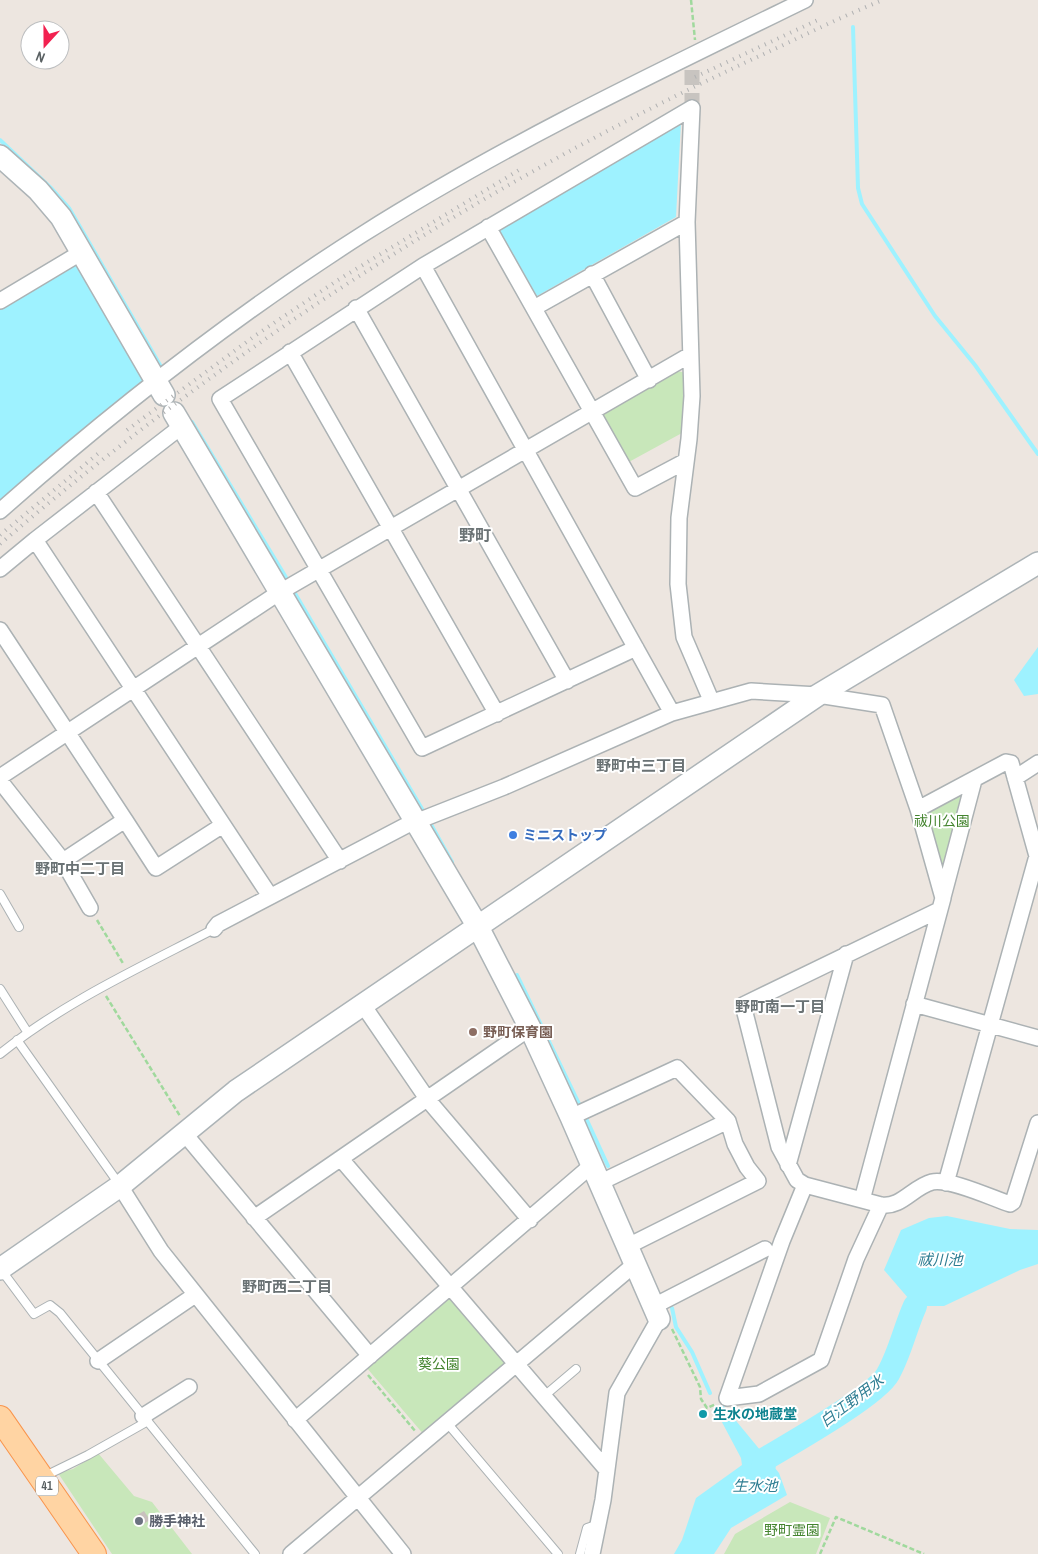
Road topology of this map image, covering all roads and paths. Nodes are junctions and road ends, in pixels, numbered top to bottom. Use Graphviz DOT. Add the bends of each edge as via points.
graph roads {
  1 [pos="691,0"];
  2 [pos="805,0"];
  3 [pos="696,54"];
  4 [pos="0,156"];
  5 [pos="687,222"];
  6 [pos="488,227"];
  7 [pos="82,252"];
  8 [pos="423,266"];
  9 [pos="592,274"];
  10 [pos="0,301"];
  11 [pos="356,308"];
  12 [pos="534,308"];
  13 [pos="290,352"];
  14 [pos="690,356"];
  15 [pos="648,380"];
  16 [pos="169,404"];
  17 [pos="592,412"];
  18 [pos="526,450"];
  19 [pos="686,461"];
  20 [pos="459,489"];
  21 [pos="96,492"];
  22 [pos="0,511"];
  23 [pos="392,528"];
  24 [pos="35,540"];
  25 [pos="1038,563"];
  26 [pos="0,569"];
  27 [pos="319,570"];
  28 [pos="287,588"];
  29 [pos="0,630"];
  30 [pos="198,646"];
  31 [pos="636,648"];
  32 [pos="567,681"];
  33 [pos="133,688"];
  34 [pos="818,695"];
  35 [pos="711,700"];
  36 [pos="672,713"];
  37 [pos="497,714"];
  38 [pos="68,732"];
  39 [pos="1038,763"];
  40 [pos="0,777"];
  41 [pos="1015,778"];
  42 [pos="974,780"];
  43 [pos="0,781"];
  44 [pos="918,809"];
  45 [pos="424,819"];
  46 [pos="125,820"];
  47 [pos="223,824"];
  48 [pos="1037,856"];
  49 [pos="63,861"];
  50 [pos="340,861"];
  51 [pos="1038,877"];
  52 [pos="0,894"];
  53 [pos="270,896"];
  54 [pos="941,904"];
  55 [pos="90,908"];
  56 [pos="19,927"];
  57 [pos="478,927"];
  58 [pos="214,929"];
  59 [pos="846,954"];
  60 [pos="129,974"];
  61 [pos="101,988"];
  62 [pos="0,989"];
  63 [pos="914,1004"];
  64 [pos="363,1005"];
  65 [pos="990,1024"];
  66 [pos="530,1028"];
  67 [pos="28,1032"];
  68 [pos="1038,1038"];
  69 [pos="17,1040"];
  70 [pos="0,1054"];
  71 [pos="428,1100"];
  72 [pos="573,1117"];
  73 [pos="728,1121"];
  74 [pos="1038,1123"];
  75 [pos="186,1132"];
  76 [pos="341,1159"];
  77 [pos="788,1165"];
  78 [pos="596,1174"];
  79 [pos="946,1183"];
  80 [pos="805,1185"];
  81 [pos="120,1186"];
  82 [pos="862,1200"];
  83 [pos="881,1205"];
  84 [pos="254,1218"];
  85 [pos="530,1220"];
  86 [pos="764,1249"];
  87 [pos="631,1255"];
  88 [pos="0,1269"];
  89 [pos="449,1286"];
  90 [pos="195,1295"];
  91 [pos="657,1312"];
  92 [pos="364,1360"];
  93 [pos="98,1361"];
  94 [pos="515,1365"];
  95 [pos="576,1370"];
  96 [pos="189,1388"];
  97 [pos="543,1397"];
  98 [pos="727,1398"];
  99 [pos="0,1418"];
  100 [pos="145,1419"];
  101 [pos="295,1420"];
  102 [pos="448,1424"];
  103 [pos="426,1443"];
  104 [pos="606,1470"];
  105 [pos="41,1478"];
  106 [pos="358,1498"];
  107 [pos="599,1524"];
  108 [pos="94,1554"];
  109 [pos="255,1554"];
  110 [pos="292,1554"];
  111 [pos="403,1554"];
  112 [pos="558,1554"];
  113 [pos="580,1554"];
  114 [pos="592,1554"];
  115 [pos="820,1554"];
  116 [pos="924,1554"];
  1 -- 3 [label="path"];
  2 -- 3 [label="street"];
  3 -- 16 [label="street" via="553,125 364,233 226,326"];
  4 -- 7 [label="street" via="38,190 61,217"];
  5 -- 6 [label="street" via="692,108"];
  5 -- 9 [label="street"];
  5 -- 14 [label="street"];
  6 -- 8 [label="street"];
  6 -- 12 [label="street"];
  7 -- 10 [label="street"];
  7 -- 16 [label="street"];
  8 -- 11 [label="street"];
  8 -- 18 [label="street"];
  9 -- 12 [label="street"];
  9 -- 15 [label="street"];
  11 -- 13 [label="street"];
  11 -- 20 [label="street"];
  12 -- 17 [label="street"];
  13 -- 23 [label="street"];
  13 -- 27 [label="street" via="220,399"];
  14 -- 15 [label="street"];
  14 -- 19 [label="street" via="692,396"];
  15 -- 17 [label="street"];
  16 -- 21 [label="street"];
  16 -- 22 [label="street" via="144,392 65,454"];
  16 -- 28 [label="street"];
  17 -- 18 [label="street"];
  17 -- 19 [label="street" via="635,488"];
  18 -- 20 [label="street"];
  18 -- 31 [label="street"];
  19 -- 35 [label="street" via="679,518 680,610 684,637"];
  20 -- 23 [label="street"];
  20 -- 32 [label="street"];
  21 -- 24 [label="street"];
  21 -- 30 [label="street"];
  23 -- 27 [label="street"];
  23 -- 37 [label="street"];
  24 -- 26 [label="street"];
  24 -- 33 [label="street"];
  25 -- 34 [label="street"];
  27 -- 28 [label="street"];
  27 -- 37 [label="street" via="422,748"];
  28 -- 30 [label="street"];
  28 -- 45 [label="street"];
  29 -- 38 [label="street"];
  30 -- 33 [label="street"];
  30 -- 50 [label="street"];
  31 -- 32 [label="street"];
  31 -- 36 [label="street"];
  32 -- 37 [label="street"];
  33 -- 38 [label="street"];
  33 -- 47 [label="street"];
  34 -- 35 [label="street" via="751,691"];
  34 -- 44 [label="street" via="882,705"];
  34 -- 57 [label="street"];
  35 -- 36 [label="street"];
  36 -- 45 [label="street"];
  38 -- 40 [label="street"];
  38 -- 46 [label="street"];
  39 -- 41 [label="street"];
  41 -- 42 [label="street" via="1011,763 1006,762"];
  41 -- 48 [label="street"];
  42 -- 44 [label="street"];
  42 -- 54 [label="street"];
  43 -- 49 [label="street"];
  44 -- 54 [label="street"];
  45 -- 50 [label="street"];
  45 -- 57 [label="street"];
  46 -- 47 [label="street" via="156,868"];
  46 -- 49 [label="street"];
  47 -- 53 [label="street"];
  48 -- 51 [label="street"];
  48 -- 65 [label="street"];
  49 -- 55 [label="street"];
  50 -- 53 [label="street"];
  52 -- 56 [label="lane"];
  53 -- 58 [label="street"];
  54 -- 59 [label="street"];
  54 -- 63 [label="street"];
  55 -- 60 [label="path"];
  57 -- 64 [label="street"];
  57 -- 66 [label="street"];
  58 -- 60 [label="lane"];
  59 -- 77 [label="street"];
  59 -- 77 [label="street" via="743,1005 780,1147"];
  60 -- 61 [label="lane"];
  61 -- 67 [label="lane"];
  61 -- 75 [label="path"];
  62 -- 67 [label="lane"];
  63 -- 65 [label="street"];
  63 -- 82 [label="street"];
  64 -- 71 [label="street"];
  64 -- 75 [label="street" via="236,1091"];
  65 -- 68 [label="street"];
  65 -- 79 [label="street"];
  66 -- 71 [label="street"];
  66 -- 72 [label="street"];
  67 -- 69 [label="lane"];
  69 -- 70 [label="lane"];
  69 -- 81 [label="lane"];
  71 -- 76 [label="street"];
  71 -- 85 [label="street"];
  72 -- 73 [label="street" via="677,1068"];
  72 -- 78 [label="street"];
  73 -- 78 [label="street"];
  73 -- 87 [label="street" via="735,1144 758,1181"];
  74 -- 79 [label="street" via="1010,1204"];
  75 -- 81 [label="street"];
  75 -- 84 [label="street"];
  76 -- 84 [label="street"];
  76 -- 89 [label="street"];
  77 -- 80 [label="street" via="796,1180"];
  78 -- 85 [label="street"];
  78 -- 87 [label="street"];
  79 -- 83 [label="street" via="934,1181 890,1207"];
  80 -- 82 [label="street"];
  80 -- 98 [label="street"];
  81 -- 88 [label="street"];
  81 -- 90 [label="street" via="161,1251"];
  82 -- 83 [label="street"];
  83 -- 98 [label="street" via="856,1259 821,1360 759,1394"];
  84 -- 92 [label="street"];
  85 -- 89 [label="street"];
  86 -- 91 [label="street"];
  87 -- 91 [label="street"];
  87 -- 94 [label="street"];
  88 -- 93 [label="lane" via="34,1314 50,1305"];
  89 -- 92 [label="street"];
  89 -- 94 [label="street"];
  90 -- 93 [label="street"];
  90 -- 101 [label="street"];
  91 -- 98 [label="path" via="667,1319 707,1408"];
  91 -- 104 [label="street" via="617,1393"];
  92 -- 101 [label="street"];
  92 -- 103 [label="path"];
  93 -- 100 [label="lane"];
  94 -- 97 [label="street"];
  94 -- 102 [label="street"];
  95 -- 97 [label="lane"];
  96 -- 100 [label="street"];
  97 -- 104 [label="street"];
  99 -- 105 [label="main road, 41"];
  100 -- 105 [label="lane" via="88,1455"];
  100 -- 109 [label="lane"];
  101 -- 106 [label="street"];
  102 -- 103 [label="street"];
  102 -- 112 [label="lane"];
  103 -- 106 [label="street"];
  104 -- 107 [label="street"];
  105 -- 108 [label="main road, 41"];
  106 -- 110 [label="street"];
  106 -- 111 [label="street"];
  107 -- 113 [label="lane" via="587,1528"];
  107 -- 114 [label="street"];
  115 -- 116 [label="path" via="836,1517"];
}
